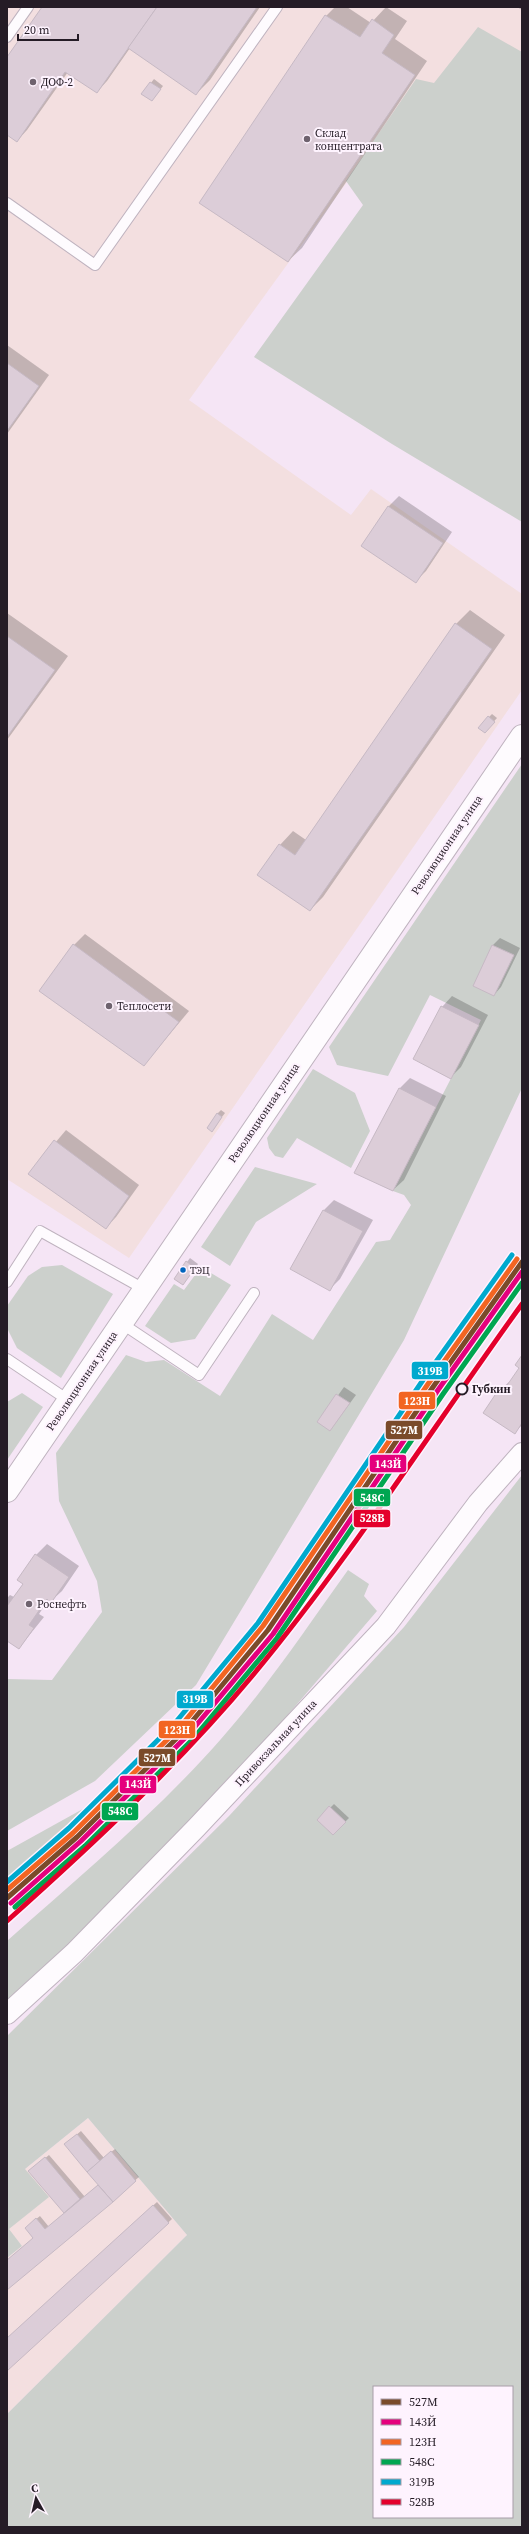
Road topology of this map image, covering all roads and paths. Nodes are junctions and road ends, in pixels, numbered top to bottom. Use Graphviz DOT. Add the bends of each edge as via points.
graph roads {
  1 [pos="28,7"];
  2 [pos="277,7"];
  3 [pos="7,37"];
  4 [pos="7,203"];
  5 [pos="522,736"];
  6 [pos="7,1282"];
  7 [pos="144,1289"];
  8 [pos="254,1293"];
  9 [pos="121,1323"];
  10 [pos="7,1359"];
  11 [pos="68,1400"];
  12 [pos="522,1453"];
  13 [pos="7,1491"];
  14 [pos="7,2014"];
  1 -- 3 [label="lane"];
  2 -- 4 [label="lane" via="95,265"];
  5 -- 7 [label="street, Революционная улица"];
  6 -- 7 [label="lane" via="40,1231"];
  7 -- 9 [label="street, Революционная улица"];
  8 -- 9 [label="lane" via="199,1375"];
  9 -- 11 [label="street, Революционная улица"];
  10 -- 11 [label="lane"];
  11 -- 13 [label="street, Революционная улица"];
  12 -- 14 [label="street, Привокзальная улица" via="478,1503 386,1626 74,1953"];
}
